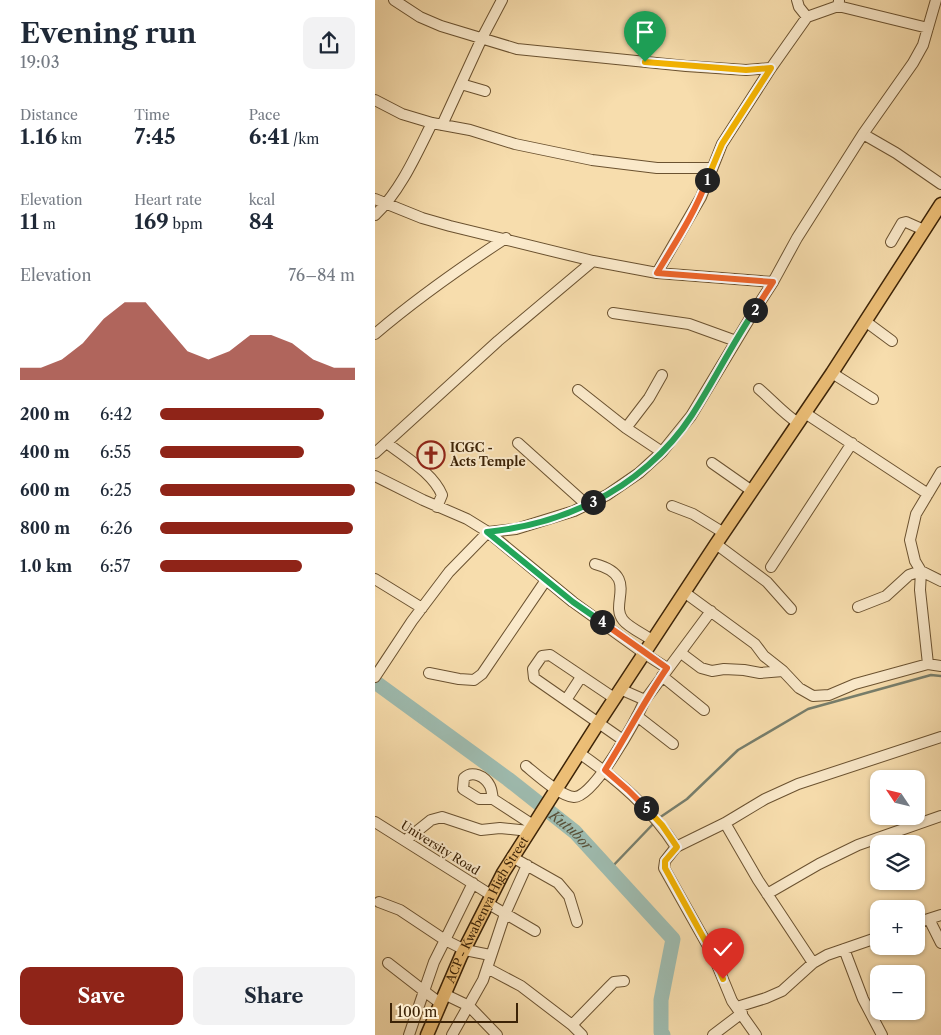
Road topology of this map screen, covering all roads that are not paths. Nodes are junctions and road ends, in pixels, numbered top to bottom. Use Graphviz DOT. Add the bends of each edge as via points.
graph roads {
  1 [pos="394,0"];
  2 [pos="501,0"];
  3 [pos="797,0"];
  4 [pos="936,0"];
  5 [pos="838,3"];
  6 [pos="807,17"];
  7 [pos="928,28"];
  8 [pos="482,38"];
  9 [pos="771,68"];
  10 [pos="461,84"];
  11 [pos="485,91"];
  12 [pos="375,100"];
  13 [pos="437,124"];
  14 [pos="863,134"];
  15 [pos="711,168"];
  16 [pos="941,184"];
  17 [pos="375,199"];
  18 [pos="386,204"];
  19 [pos="941,204"];
  20 [pos="375,215"];
  21 [pos="924,230"];
  22 [pos="506,238"];
  23 [pos="891,242"];
  24 [pos="593,261"];
  25 [pos="657,273"];
  26 [pos="773,282"];
  27 [pos="613,313"];
  28 [pos="865,321"];
  29 [pos="375,334"];
  30 [pos="736,341"];
  31 [pos="891,341"];
  32 [pos="832,373"];
  33 [pos="662,376"];
  34 [pos="759,389"];
  35 [pos="578,390"];
  36 [pos="873,399"];
  37 [pos="801,418"];
  38 [pos="625,428"];
  39 [pos="387,443"];
  40 [pos="519,443"];
  41 [pos="852,443"];
  42 [pos="662,452"];
  43 [pos="375,453"];
  44 [pos="712,463"];
  45 [pos="941,472"];
  46 [pos="375,476"];
  47 [pos="752,491"];
  48 [pos="928,494"];
  49 [pos="587,505"];
  50 [pos="672,506"];
  51 [pos="437,507"];
  52 [pos="487,532"];
  53 [pos="724,533"];
  54 [pos="716,544"];
  55 [pos="595,564"];
  56 [pos="771,568"];
  57 [pos="921,571"];
  58 [pos="375,579"];
  59 [pos="546,580"];
  60 [pos="941,581"];
  61 [pos="684,592"];
  62 [pos="858,606"];
  63 [pos="422,608"];
  64 [pos="791,609"];
  65 [pos="711,611"];
  66 [pos="653,640"];
  67 [pos="681,653"];
  68 [pos="645,654"];
  69 [pos="928,664"];
  70 [pos="941,666"];
  71 [pos="783,671"];
  72 [pos="665,672"];
  73 [pos="429,673"];
  74 [pos="375,677"];
  75 [pos="581,677"];
  76 [pos="617,694"];
  77 [pos="566,700"];
  78 [pos="645,700"];
  79 [pos="704,710"];
  80 [pos="637,716"];
  81 [pos="599,722"];
  82 [pos="941,737"];
  83 [pos="623,740"];
  84 [pos="673,744"];
  85 [pos="579,752"];
  86 [pos="526,766"];
  87 [pos="605,770"];
  88 [pos="555,790"];
  89 [pos="493,799"];
  90 [pos="941,816"];
  91 [pos="375,822"];
  92 [pos="725,823"];
  93 [pos="533,824"];
  94 [pos="405,840"];
  95 [pos="677,847"];
  96 [pos="512,857"];
  97 [pos="527,865"];
  98 [pos="473,883"];
  99 [pos="767,894"];
  100 [pos="489,899"];
  101 [pos="379,902"];
  102 [pos="505,914"];
  103 [pos="941,915"];
  104 [pos="929,919"];
  105 [pos="925,920"];
  106 [pos="577,922"];
  107 [pos="535,931"];
  108 [pos="445,940"];
  109 [pos="870,940"];
  110 [pos="941,943"];
  111 [pos="844,949"];
  112 [pos="465,950"];
  113 [pos="490,955"];
  114 [pos="388,962"];
  115 [pos="813,963"];
  116 [pos="487,968"];
  117 [pos="624,981"];
  118 [pos="424,992"];
  119 [pos="442,998"];
  120 [pos="469,1006"];
  121 [pos="739,1010"];
  122 [pos="572,1025"];
  123 [pos="409,1035"];
  124 [pos="427,1035"];
  125 [pos="452,1035"];
  126 [pos="497,1035"];
  127 [pos="582,1035"];
  128 [pos="713,1035"];
  129 [pos="756,1035"];
  130 [pos="882,1035"];
  1 -- 8 [label="street" via="420,17"];
  2 -- 8 [label="street"];
  3 -- 6 [label="street"];
  4 -- 7 [label="street"];
  5 -- 6 [label="street"];
  5 -- 7 [label="street"];
  6 -- 9 [label="street"];
  7 -- 14 [label="street" via="913,63"];
  8 -- 9 [label="street" via="517,49 601,59 746,70"];
  8 -- 10 [label="street"];
  9 -- 15 [label="street" via="722,144"];
  10 -- 11 [label="street"];
  10 -- 13 [label="street"];
  12 -- 13 [label="street" via="402,114"];
  13 -- 15 [label="street" via="591,160 657,168"];
  13 -- 18 [label="street"];
  14 -- 16 [label="street"];
  14 -- 26 [label="street"];
  15 -- 25 [label="street" via="697,205"];
  17 -- 18 [label="street"];
  18 -- 20 [label="street"];
  18 -- 22 [label="street" via="422,218"];
  19 -- 21 [label="main road, ACP - Kwabenya High Street"];
  21 -- 23 [label="street" via="902,223"];
  21 -- 28 [label="main road, ACP - Kwabenya High Street"];
  22 -- 24 [label="street"];
  22 -- 29 [label="street" via="453,273"];
  24 -- 25 [label="street"];
  24 -- 39 [label="street" via="463,372"];
  25 -- 26 [label="street"];
  26 -- 30 [label="street"];
  27 -- 30 [label="street" via="689,324"];
  28 -- 31 [label="street"];
  28 -- 32 [label="main road, ACP - Kwabenya High Street"];
  30 -- 42 [label="street" via="691,416"];
  32 -- 36 [label="street"];
  32 -- 37 [label="main road, ACP - Kwabenya High Street"];
  33 -- 38 [label="street"];
  34 -- 37 [label="street" via="781,411"];
  35 -- 38 [label="street"];
  37 -- 41 [label="street"];
  37 -- 47 [label="main road, ACP - Kwabenya High Street"];
  38 -- 42 [label="street"];
  39 -- 43 [label="street"];
  39 -- 51 [label="street" via="438,486 442,495"];
  40 -- 49 [label="street"];
  41 -- 48 [label="street"];
  41 -- 56 [label="street"];
  42 -- 49 [label="street" via="639,473"];
  44 -- 47 [label="street"];
  45 -- 48 [label="street"];
  46 -- 51 [label="street"];
  47 -- 53 [label="main road, ACP - Kwabenya High Street"];
  48 -- 57 [label="street" via="916,514 910,540"];
  49 -- 52 [label="street" via="516,529"];
  50 -- 53 [label="street" via="693,514"];
  51 -- 52 [label="street" via="467,519"];
  52 -- 59 [label="street"];
  52 -- 63 [label="street" via="449,572"];
  53 -- 54 [label="main road, ACP - Kwabenya High Street"];
  54 -- 61 [label="main road, ACP - Kwabenya High Street"];
  54 -- 64 [label="street" via="767,582"];
  55 -- 66 [label="street" via="613,572 619,579 623,620"];
  57 -- 60 [label="street"];
  57 -- 62 [label="street" via="909,575 886,596"];
  57 -- 69 [label="street"];
  58 -- 63 [label="street"];
  59 -- 68 [label="street"];
  59 -- 73 [label="street" via="482,674 474,680"];
  61 -- 65 [label="street"];
  61 -- 66 [label="main road, ACP - Kwabenya High Street"];
  63 -- 74 [label="street"];
  65 -- 67 [label="street"];
  65 -- 71 [label="street" via="755,644"];
  66 -- 68 [label="main road, ACP - Kwabenya High Street"];
  67 -- 71 [label="street" via="701,668 712,671"];
  67 -- 72 [label="street"];
  68 -- 72 [label="street"];
  68 -- 76 [label="main road, ACP - Kwabenya High Street"];
  69 -- 70 [label="street"];
  69 -- 71 [label="street" via="819,697 806,693"];
  72 -- 78 [label="street"];
  72 -- 79 [label="street"];
  75 -- 76 [label="street"];
  75 -- 77 [label="street"];
  75 -- 77 [label="street" via="550,656 542,656 533,669 534,678"];
  76 -- 78 [label="street"];
  76 -- 81 [label="main road, ACP - Kwabenya High Street"];
  77 -- 81 [label="street"];
  78 -- 80 [label="street"];
  80 -- 83 [label="street"];
  80 -- 84 [label="street"];
  81 -- 83 [label="street"];
  81 -- 85 [label="main road, ACP - Kwabenya High Street"];
  82 -- 92 [label="street" via="798,784 765,798"];
  83 -- 87 [label="street"];
  85 -- 87 [label="street"];
  85 -- 88 [label="main road, ACP - Kwabenya High Street"];
  86 -- 88 [label="street"];
  87 -- 88 [label="street" via="584,794 574,797"];
  87 -- 95 [label="street" via="662,825"];
  88 -- 93 [label="main road, ACP - Kwabenya High Street"];
  89 -- 93 [label="street"];
  90 -- 99 [label="street" via="858,845"];
  91 -- 94 [label="street, University Road"];
  92 -- 95 [label="street"];
  92 -- 99 [label="street"];
  93 -- 94 [label="street" via="481,830 442,816 431,820"];
  93 -- 96 [label="main road, ACP - Kwabenya High Street"];
  94 -- 98 [label="street, University Road"];
  95 -- 121 [label="street" via="665,861 665,868"];
  96 -- 97 [label="street"];
  96 -- 100 [label="main road, ACP - Kwabenya High Street"];
  97 -- 102 [label="street"];
  97 -- 106 [label="street" via="558,883 569,896"];
  98 -- 100 [label="street, University Road"];
  98 -- 108 [label="street"];
  99 -- 115 [label="street"];
  100 -- 102 [label="street, University Road"];
  100 -- 112 [label="main road, ACP - Kwabenya High Street"];
  101 -- 108 [label="street" via="400,910"];
  102 -- 107 [label="street, University Road"];
  102 -- 113 [label="street"];
  103 -- 104 [label="street"];
  104 -- 105 [label="street"];
  104 -- 110 [label="street"];
  108 -- 112 [label="street"];
  108 -- 118 [label="street"];
  109 -- 111 [label="street"];
  111 -- 115 [label="street"];
  111 -- 130 [label="street" via="863,999"];
  112 -- 113 [label="street"];
  112 -- 119 [label="main road, ACP - Kwabenya High Street"];
  113 -- 116 [label="street"];
  114 -- 118 [label="street"];
  115 -- 121 [label="street" via="782,991"];
  116 -- 120 [label="street"];
  116 -- 122 [label="street" via="521,986"];
  117 -- 122 [label="street" via="614,982"];
  118 -- 119 [label="street"];
  118 -- 123 [label="street"];
  119 -- 120 [label="street"];
  119 -- 124 [label="main road, ACP - Kwabenya High Street"];
  120 -- 125 [label="street"];
  120 -- 126 [label="street"];
  121 -- 128 [label="street"];
  121 -- 129 [label="street"];
  122 -- 127 [label="street"];
}
